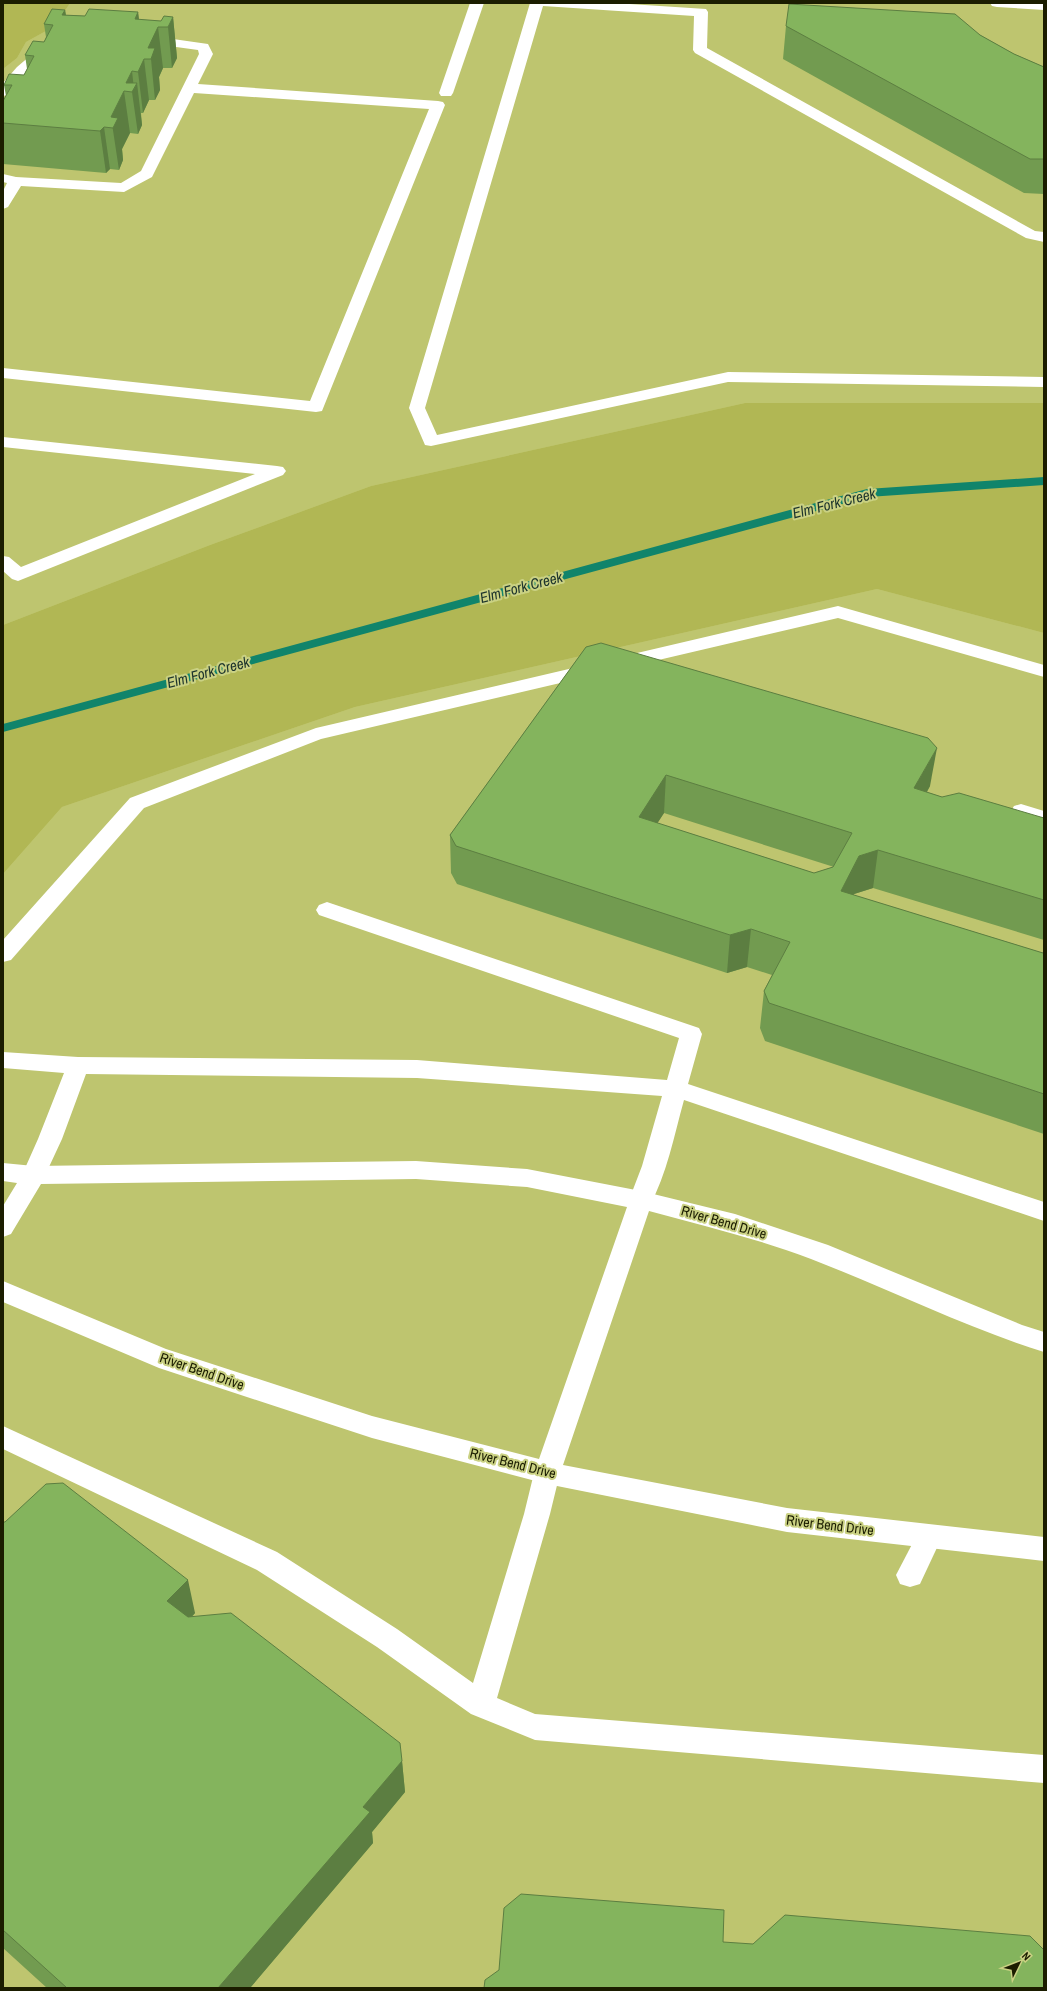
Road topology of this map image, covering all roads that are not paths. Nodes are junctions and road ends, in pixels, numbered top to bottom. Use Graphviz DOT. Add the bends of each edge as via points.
graph roads {
  1 [pos="477,3"];
  2 [pos="537,3"];
  3 [pos="545,3"];
  4 [pos="997,3"];
  5 [pos="1036,5"];
  6 [pos="132,37"];
  7 [pos="64,41"];
  8 [pos="189,88"];
  9 [pos="3,92"];
  10 [pos="446,93"];
  11 [pos="10,179"];
  12 [pos="3,204"];
  13 [pos="1044,237"];
  14 [pos="3,373"];
  15 [pos="1044,382"];
  16 [pos="3,442"];
  17 [pos="3,561"];
  18 [pos="11,578"];
  19 [pos="1044,671"];
  20 [pos="1021,811"];
  21 [pos="1044,818"];
  22 [pos="327,910"];
  23 [pos="3,954"];
  24 [pos="3,1060"];
  25 [pos="78,1065"];
  26 [pos="677,1089"];
  27 [pos="3,1172"];
  28 [pos="34,1174"];
  29 [pos="641,1200"];
  30 [pos="1044,1212"];
  31 [pos="3,1227"];
  32 [pos="3,1290"];
  33 [pos="1044,1342"];
  34 [pos="3,1437"];
  35 [pos="547,1473"];
  36 [pos="928,1537"];
  37 [pos="1044,1549"];
  38 [pos="910,1576"];
  39 [pos="481,1705"];
  40 [pos="1044,1769"];
  1 -- 10 [label="street"];
  2 -- 15 [label="street" via="417,408 431,441 728,377"];
  3 -- 13 [label="street" via="701,12 700,50 957,195 1031,235"];
  4 -- 5 [label="street"];
  6 -- 8 [label="street" via="203,47 206,54"];
  7 -- 9 [label="street" via="52,45 22,70"];
  8 -- 11 [label="street" via="147,174 124,188"];
  8 -- 14 [label="street" via="438,105 316,407"];
  11 -- 12 [label="street"];
  16 -- 18 [label="street" via="277,471"];
  17 -- 18 [label="street"];
  19 -- 23 [label="street" via="838,612 316,734 138,803"];
  20 -- 21 [label="street"];
  22 -- 26 [label="street" via="691,1034"];
  24 -- 25 [label="street"];
  25 -- 26 [label="street" via="417,1069"];
  25 -- 28 [label="street"];
  26 -- 29 [label="street"];
  26 -- 30 [label="street"];
  27 -- 28 [label="street, River Bend Drive"];
  28 -- 29 [label="street, River Bend Drive" via="416,1170 527,1178"];
  28 -- 31 [label="street"];
  29 -- 33 [label="street, River Bend Drive" via="735,1224 819,1252 1016,1333"];
  29 -- 35 [label="street"];
  32 -- 35 [label="street, River Bend Drive" via="159,1357 372,1427"];
  34 -- 39 [label="street" via="267,1561 387,1638"];
  35 -- 36 [label="street, River Bend Drive" via="787,1520"];
  35 -- 39 [label="street" via="538,1514"];
  36 -- 37 [label="street, River Bend Drive"];
  36 -- 38 [label="street"];
  39 -- 40 [label="street" via="535,1727"];
}
